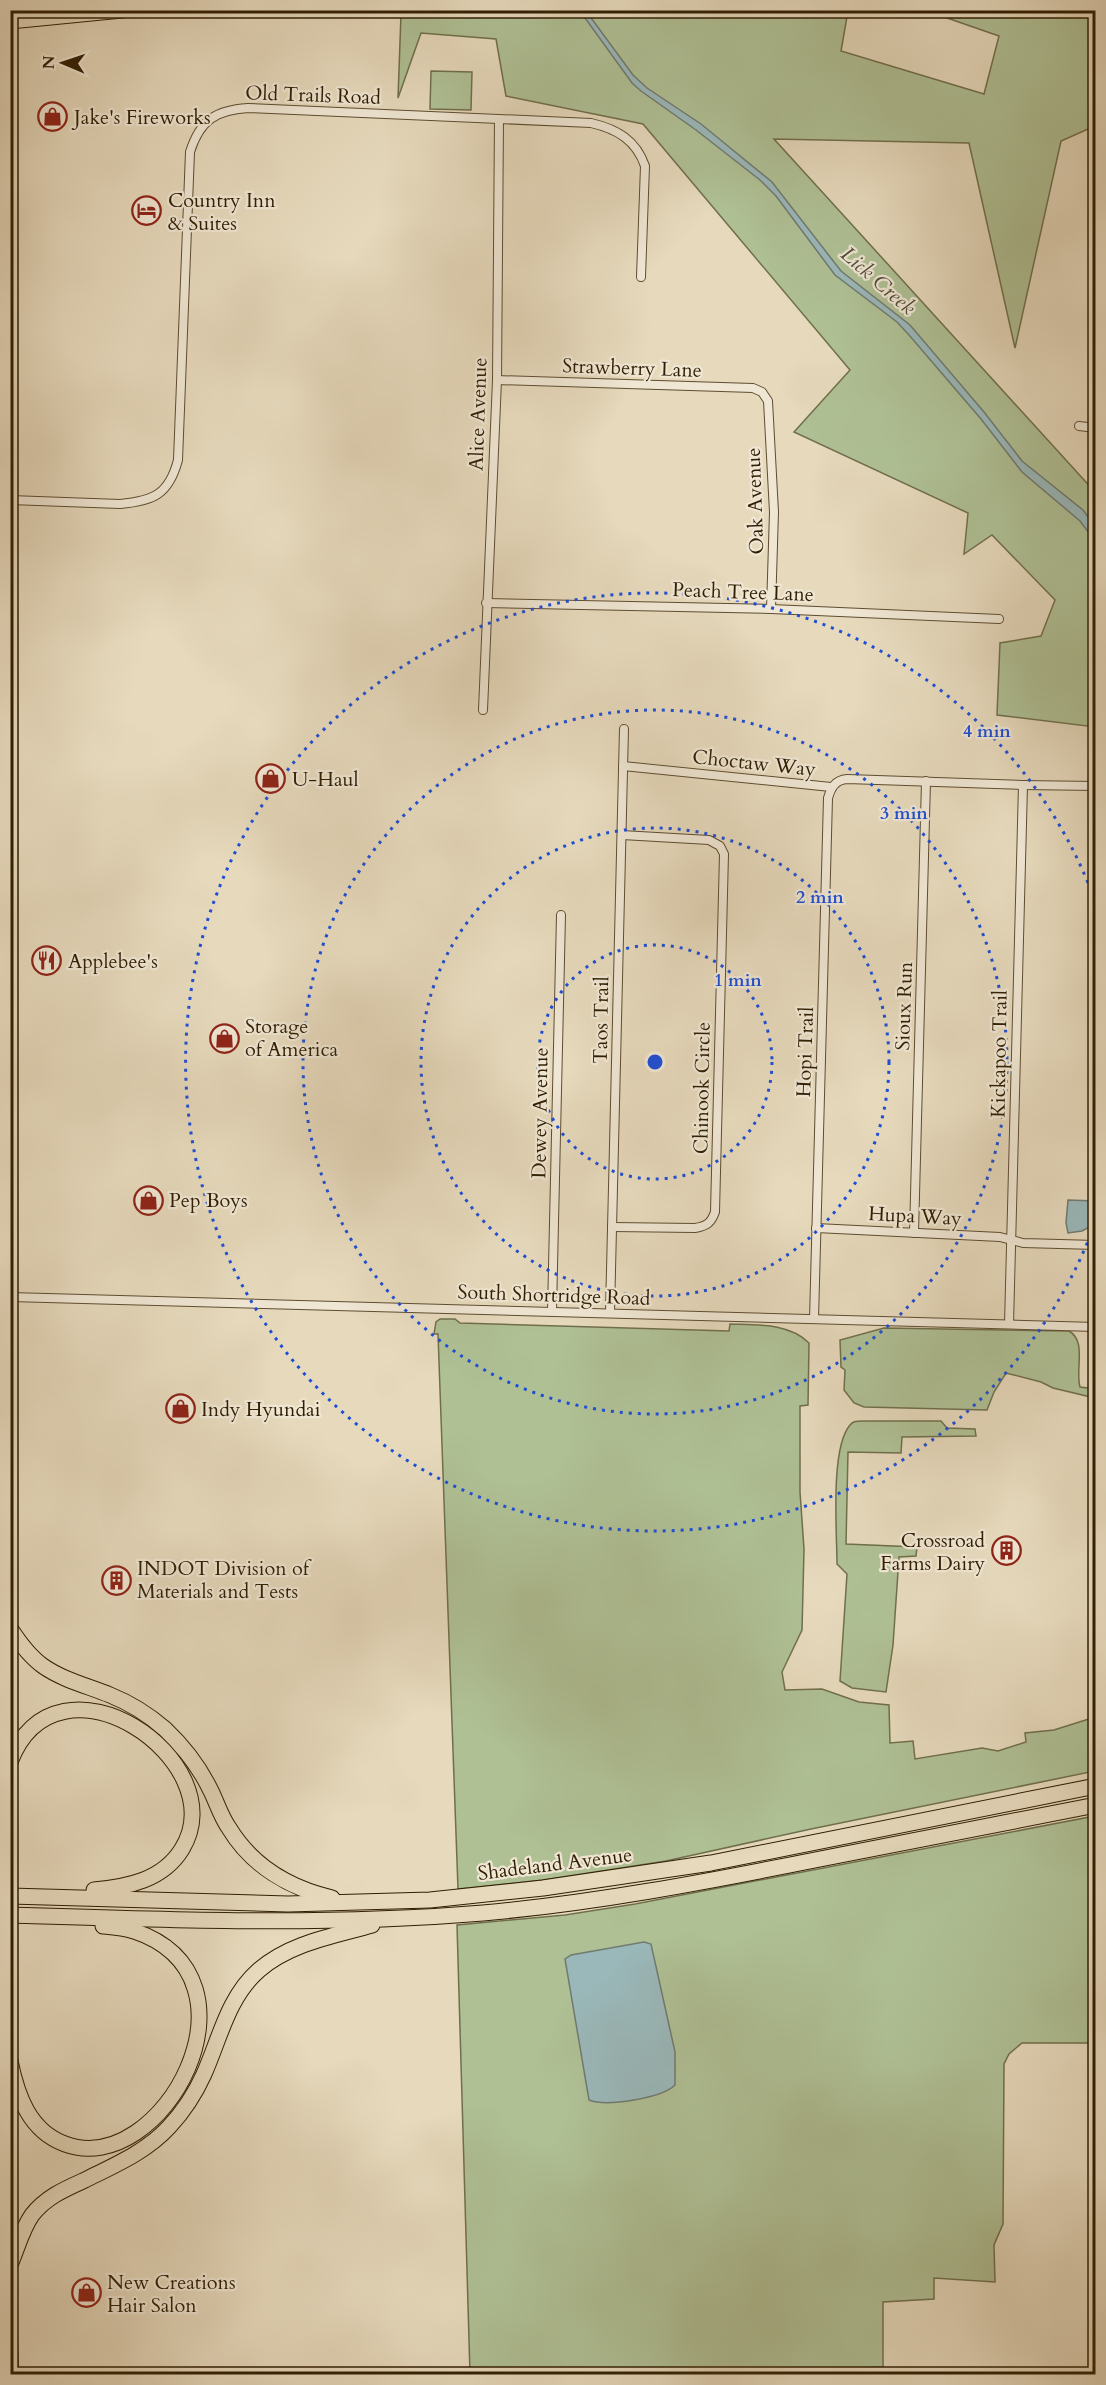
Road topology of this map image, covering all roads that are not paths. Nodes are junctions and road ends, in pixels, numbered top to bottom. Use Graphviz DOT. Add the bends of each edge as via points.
graph roads {
  1 [pos="122,10"];
  2 [pos="10,21"];
  3 [pos="499,119"];
  4 [pos="641,277"];
  5 [pos="496,380"];
  6 [pos="764,394"];
  7 [pos="1080,426"];
  8 [pos="1095,428"];
  9 [pos="10,500"];
  10 [pos="486,603"];
  11 [pos="771,609"];
  12 [pos="999,619"];
  13 [pos="483,710"];
  14 [pos="624,729"];
  15 [pos="623,766"];
  16 [pos="926,781"];
  17 [pos="1023,785"];
  18 [pos="1095,786"];
  19 [pos="831,787"];
  20 [pos="622,835"];
  21 [pos="561,915"];
  22 [pos="612,1227"];
  23 [pos="816,1228"];
  24 [pos="914,1233"];
  25 [pos="1011,1240"];
  26 [pos="1095,1245"];
  27 [pos="10,1297"];
  28 [pos="552,1311"];
  29 [pos="609,1312"];
  30 [pos="814,1319"];
  31 [pos="1009,1324"];
  32 [pos="1095,1327"];
  33 [pos="10,1628"];
  34 [pos="10,1762"];
  35 [pos="1095,1777"];
  36 [pos="1095,1786"];
  37 [pos="1037,1798"];
  38 [pos="1095,1805"];
  39 [pos="10,1896"];
  40 [pos="39,1896"];
  41 [pos="359,1903"];
  42 [pos="10,1915"];
  43 [pos="50,1916"];
  44 [pos="392,1920"];
  45 [pos="10,2061"];
  46 [pos="10,2265"];
  47 [pos="10,2338"];
  48 [pos="11,2374"];
  1 -- 2 [label="highway"];
  3 -- 4 [label="street, Old Trails Road" via="591,123 627,137 645,166"];
  3 -- 5 [label="street, Alice Avenue"];
  3 -- 9 [label="street, Old Trails Road" via="248,108 211,117 198,130 190,152 179,440 174,476 160,493 136,502"];
  5 -- 6 [label="street, Strawberry Lane" via="753,388"];
  5 -- 10 [label="street, Alice Avenue"];
  6 -- 11 [label="street, Oak Avenue" via="768,401 774,512"];
  7 -- 8 [label="street"];
  10 -- 11 [label="street, Peach Tree Lane"];
  10 -- 13 [label="street, Alice Avenue"];
  11 -- 12 [label="street, Peach Tree Lane"];
  14 -- 15 [label="street, Taos Trail"];
  15 -- 19 [label="street, Choctaw Way"];
  15 -- 20 [label="street, Taos Trail"];
  16 -- 17 [label="street, Choctaw Way"];
  16 -- 19 [label="street, Choctaw Way" via="847,779"];
  16 -- 24 [label="street, Sioux Run"];
  17 -- 18 [label="street, Choctaw Way"];
  17 -- 25 [label="street, Kickapoo Trail"];
  19 -- 23 [label="street, Hopi Trail"];
  20 -- 22 [label="street, Taos Trail"];
  20 -- 22 [label="street, Chinook Circle" via="710,840 724,854 719,1069 712,1220 696,1228"];
  21 -- 28 [label="street, Dewey Avenue"];
  22 -- 29 [label="street, Taos Trail"];
  23 -- 24 [label="street, Hupa Way"];
  23 -- 30 [label="street, Hopi Trail"];
  24 -- 25 [label="street, Hupa Way"];
  25 -- 26 [label="street, Hupa Way"];
  25 -- 31 [label="street, Kickapoo Trail"];
  27 -- 28 [label="street, South Shortridge Road"];
  28 -- 29 [label="street, South Shortridge Road"];
  29 -- 30 [label="street, South Shortridge Road"];
  30 -- 31 [label="street, South Shortridge Road"];
  31 -- 32 [label="street, South Shortridge Road"];
  33 -- 41 [label="highway" via="43,1666 132,1705 164,1729 199,1769 247,1853 268,1871 309,1892"];
  34 -- 40 [label="highway" via="23,1738 47,1716 76,1708 95,1710 152,1740 178,1768 191,1799 192,1821 184,1847 160,1873 111,1889"];
  35 -- 37 [label="highway"];
  36 -- 37 [label="highway, Shadeland Avenue"];
  37 -- 41 [label="highway, Shadeland Avenue" via="634,1876 430,1900"];
  38 -- 44 [label="highway, Shadeland Avenue" via="648,1891 539,1907"];
  39 -- 40 [label="highway, Shadeland Avenue"];
  40 -- 41 [label="highway, Shadeland Avenue" via="241,1904"];
  42 -- 43 [label="highway, Shadeland Avenue"];
  43 -- 44 [label="highway, Shadeland Avenue"];
  43 -- 45 [label="highway" via="134,1931 173,1952 188,1969 198,1993 200,2016 195,2047 183,2078 157,2114 126,2139 86,2149 55,2140 38,2127 20,2095"];
  44 -- 46 [label="highway" via="292,1949 258,1971 233,2002 203,2076 180,2115 141,2151 44,2203 31,2217"];
  47 -- 48 [label="main road"];
}
